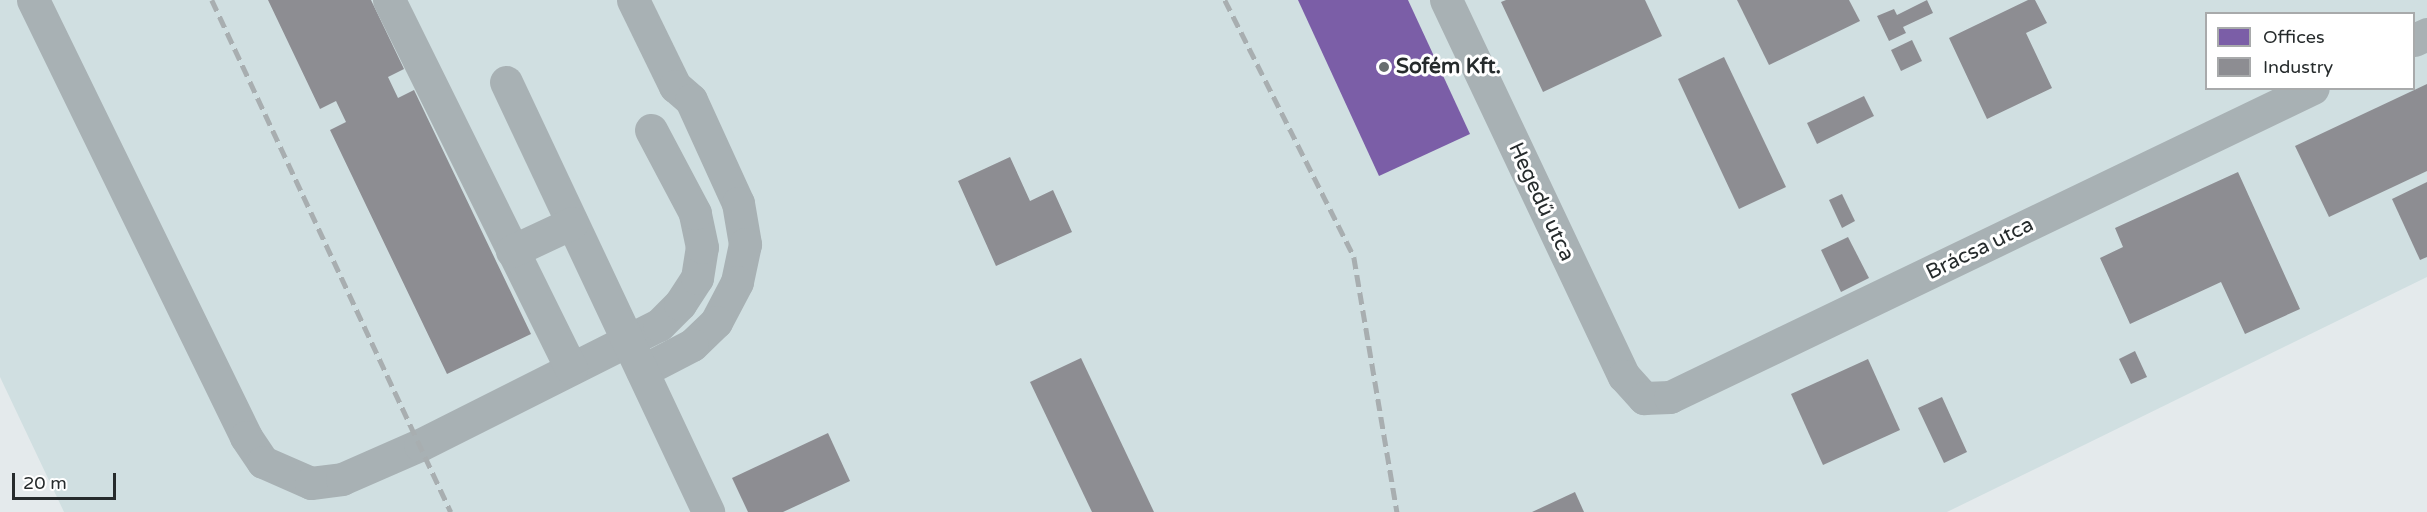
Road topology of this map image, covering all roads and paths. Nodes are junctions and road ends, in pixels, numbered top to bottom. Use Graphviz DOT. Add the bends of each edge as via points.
graph roads {
  1 [pos="33,0"];
  2 [pos="389,0"];
  3 [pos="633,0"];
  4 [pos="653,0"];
  5 [pos="1446,0"];
  6 [pos="506,82"];
  7 [pos="2309,90"];
  8 [pos="691,100"];
  9 [pos="651,130"];
  10 [pos="572,223"];
  11 [pos="512,251"];
  12 [pos="627,340"];
  13 [pos="571,369"];
  14 [pos="642,371"];
  15 [pos="1644,398"];
  16 [pos="708,512"];
  1 -- 13 [label="lane" via="246,437 263,462 311,483 342,479 420,445"];
  2 -- 11 [label="lane"];
  3 -- 8 [label="lane" via="675,86"];
  4 -- 8 [label="lane" via="693,81"];
  5 -- 15 [label="lane, Hegedű utca" via="1624,376"];
  6 -- 10 [label="lane"];
  7 -- 15 [label="lane, Brácsa utca" via="1670,397"];
  8 -- 14 [label="lane" via="738,202 746,244 737,282 716,322 692,345"];
  9 -- 12 [label="lane" via="695,213 702,247 697,278 680,304 659,325"];
  10 -- 11 [label="lane"];
  10 -- 12 [label="lane"];
  11 -- 13 [label="lane"];
  12 -- 13 [label="lane"];
  12 -- 14 [label="lane"];
  14 -- 16 [label="lane"];
}
